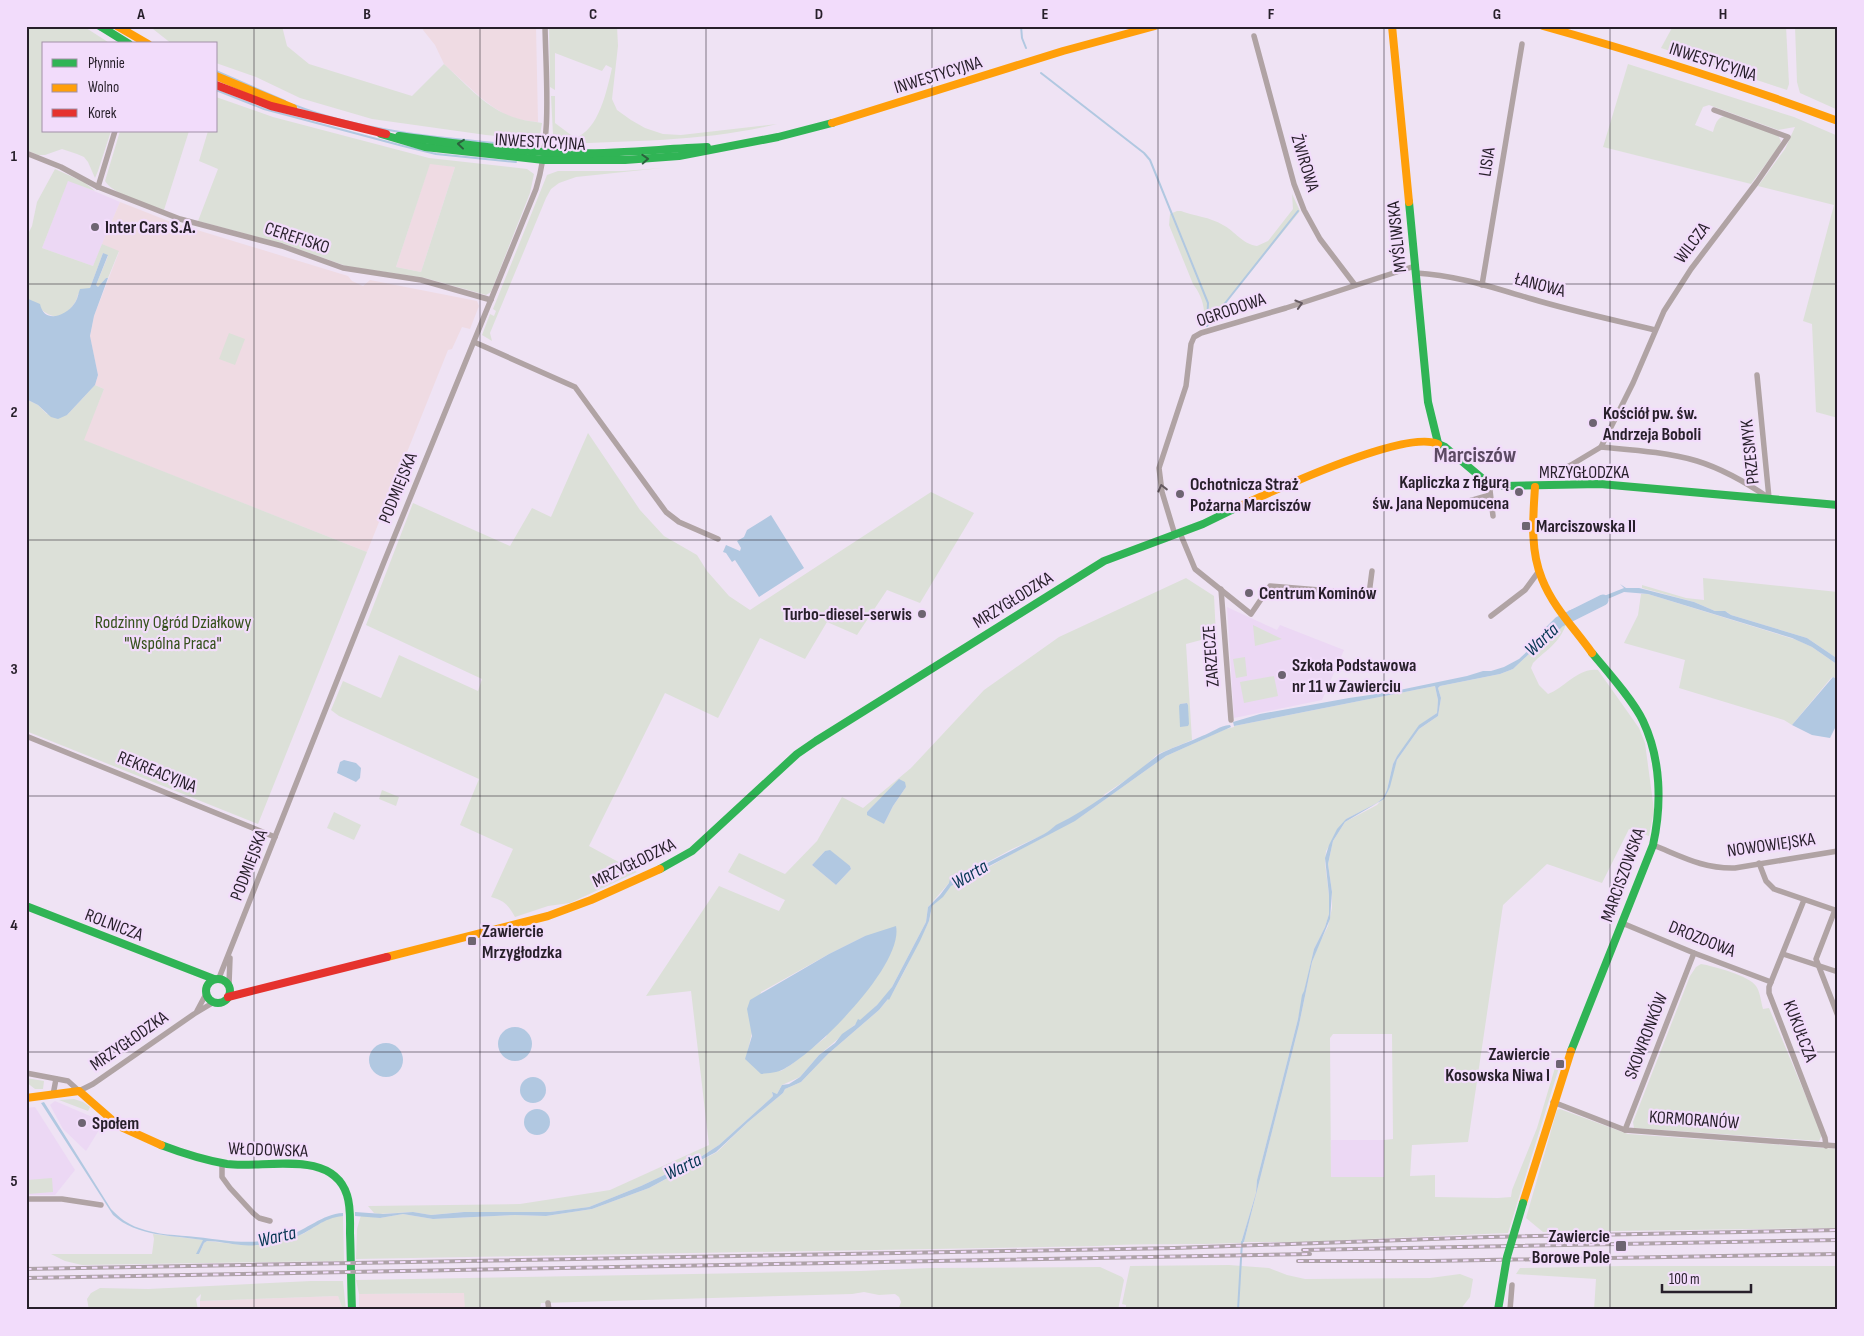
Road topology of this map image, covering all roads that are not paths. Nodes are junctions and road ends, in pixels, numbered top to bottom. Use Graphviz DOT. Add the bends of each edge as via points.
graph roads {
  1 [pos="100,26"];
  2 [pos="117,26"];
  3 [pos="545,26"];
  4 [pos="1155,26"];
  5 [pos="1392,26"];
  6 [pos="1536,26"];
  7 [pos="1545,27"];
  8 [pos="1254,36"];
  9 [pos="126,42"];
  10 [pos="143,42"];
  11 [pos="1522,44"];
  12 [pos="218,77"];
  13 [pos="218,86"];
  14 [pos="1714,110"];
  15 [pos="316,117"];
  16 [pos="1838,121"];
  17 [pos="115,132"];
  18 [pos="381,134"];
  19 [pos="729,146"];
  20 [pos="544,151"];
  21 [pos="26,153"];
  22 [pos="544,160"];
  23 [pos="98,186"];
  24 [pos="1416,270"];
  25 [pos="1355,285"];
  26 [pos="1482,285"];
  27 [pos="491,300"];
  28 [pos="1655,330"];
  29 [pos="474,342"];
  30 [pos="1757,375"];
  31 [pos="1438,444"];
  32 [pos="1601,447"];
  33 [pos="1549,476"];
  34 [pos="1489,482"];
  35 [pos="1535,486"];
  36 [pos="1490,495"];
  37 [pos="1769,498"];
  38 [pos="1838,505"];
  39 [pos="1452,506"];
  40 [pos="1493,516"];
  41 [pos="1178,534"];
  42 [pos="718,539"];
  43 [pos="1372,571"];
  44 [pos="1539,571"];
  45 [pos="1220,588"];
  46 [pos="1491,616"];
  47 [pos="1231,720"];
  48 [pos="26,736"];
  49 [pos="275,837"];
  50 [pos="1653,845"];
  51 [pos="1838,851"];
  52 [pos="1759,863"];
  53 [pos="1804,900"];
  54 [pos="26,906"];
  55 [pos="1836,910"];
  56 [pos="1622,923"];
  57 [pos="230,952"];
  58 [pos="1694,953"];
  59 [pos="1783,954"];
  60 [pos="1817,965"];
  61 [pos="192,970"];
  62 [pos="1838,972"];
  63 [pos="217,978"];
  64 [pos="1771,982"];
  65 [pos="207,985"];
  66 [pos="229,985"];
  67 [pos="253,990"];
  68 [pos="206,994"];
  69 [pos="228,997"];
  70 [pos="214,1002"];
  71 [pos="194,1014"];
  72 [pos="1838,1016"];
  73 [pos="26,1073"];
  74 [pos="56,1079"];
  75 [pos="79,1091"];
  76 [pos="49,1095"];
  77 [pos="28,1098"];
  78 [pos="1554,1102"];
  79 [pos="1625,1130"];
  80 [pos="1826,1146"];
  81 [pos="1838,1146"];
  82 [pos="222,1164"];
  83 [pos="26,1199"];
  84 [pos="101,1205"];
  85 [pos="270,1221"];
  86 [pos="1512,1285"];
  87 [pos="352,1310"];
  88 [pos="1498,1310"];
  89 [pos="1510,1310"];
  1 -- 9 [label="street"];
  2 -- 10 [label="street"];
  3 -- 20 [label="street, PODMIEJSKA" via="547,120"];
  4 -- 19 [label="street, INWESTYCYJNA" via="835,122"];
  5 -- 24 [label="street, MYŚLIWSKA"];
  6 -- 7 [label="street, INWESTYCYJNA"];
  7 -- 16 [label="street, INWESTYCYJNA" via="1615,46"];
  8 -- 25 [label="street, ŻWIROWA" via="1304,210 1320,238"];
  11 -- 26 [label="street, LISIA"];
  12 -- 15 [label="street, INWESTYCYJNA"];
  13 -- 15 [label="street, INWESTYCYJNA" via="271,106"];
  14 -- 28 [label="street, WILCZA" via="1788,136 1762,176 1691,269"];
  15 -- 18 [label="street, INWESTYCYJNA"];
  17 -- 23 [label="street"];
  20 -- 18 [label="street, INWESTYCYJNA, one-way"];
  18 -- 22 [label="street, INWESTYCYJNA" via="424,147"];
  19 -- 20 [label="street, INWESTYCYJNA" via="619,153"];
  22 -- 19 [label="street, INWESTYCYJNA, one-way" via="662,158"];
  20 -- 22 [label="street, PODMIEJSKA"];
  21 -- 23 [label="street, CEREFISKO"];
  22 -- 27 [label="street, PODMIEJSKA" via="536,189"];
  23 -- 27 [label="street, CEREFISKO" via="170,216 282,246 334,266 422,280"];
  24 -- 25 [label="street, OGRODOWA"];
  24 -- 26 [label="street, ŁANOWA"];
  24 -- 31 [label="street, MYŚLIWSKA" via="1428,402"];
  41 -- 25 [label="street, OGRODOWA, one-way" via="1162,492 1158,468 1184,394 1188,356 1194,337 1201,332"];
  26 -- 28 [label="street, ŁANOWA"];
  27 -- 29 [label="street, PODMIEJSKA"];
  28 -- 32 [label="street, WILCZA"];
  29 -- 42 [label="street" via="575,388 666,512"];
  29 -- 49 [label="street, PODMIEJSKA"];
  30 -- 37 [label="street, PRZESMYK"];
  31 -- 34 [label="street, MRZYGŁODZKA"];
  31 -- 41 [label="street, MRZYGŁODZKA" via="1414,442 1376,450 1277,489"];
  32 -- 33 [label="street"];
  32 -- 37 [label="street, PRZESMYK" via="1699,462 1743,481"];
  34 -- 35 [label="street, MRZYGŁODZKA" via="1504,486"];
  34 -- 36 [label="street"];
  35 -- 37 [label="street, MRZYGŁODZKA" via="1600,484"];
  35 -- 44 [label="street, MARCISZOWSKA" via="1534,543"];
  36 -- 39 [label="street"];
  36 -- 40 [label="street"];
  37 -- 38 [label="street, MRZYGŁODZKA"];
  41 -- 45 [label="street" via="1195,569"];
  41 -- 67 [label="street, MRZYGŁODZKA" via="1104,562 820,738 797,754 692,851 643,878 548,916"];
  43 -- 45 [label="street" via="1369,594 1270,586 1251,614"];
  44 -- 46 [label="street" via="1525,590"];
  44 -- 50 [label="street, MARCISZOWSKA" via="1547,592 1562,614 1642,719 1655,756 1658,821"];
  45 -- 47 [label="street, ZARZECZE"];
  48 -- 49 [label="street, REKREACYJNA"];
  49 -- 57 [label="street, PODMIEJSKA"];
  50 -- 52 [label="street, NOWOWIEJSKA" via="1713,867 1734,868"];
  50 -- 56 [label="street, MARCISZOWSKA"];
  51 -- 52 [label="street, NOWOWIEJSKA"];
  52 -- 53 [label="street" via="1769,886"];
  53 -- 55 [label="street"];
  53 -- 59 [label="street, KUKUŁCZA" via="1786,938"];
  54 -- 61 [label="street, ROLNICZA"];
  55 -- 60 [label="street" via="1816,959"];
  56 -- 58 [label="street, DROZDOWA"];
  56 -- 78 [label="street, MARCISZOWSKA"];
  57 -- 63 [label="street, PODMIEJSKA"];
  57 -- 66 [label="street, PODMIEJSKA"];
  58 -- 64 [label="street, DROZDOWA"];
  58 -- 79 [label="street, SKOWRONKÓW"];
  59 -- 60 [label="street"];
  59 -- 64 [label="street, KUKUŁCZA"];
  60 -- 62 [label="street"];
  60 -- 72 [label="street"];
  61 -- 63 [label="street, ROLNICZA"];
  61 -- 65 [label="street, ROLNICZA"];
  63 -- 65 [label="street"];
  63 -- 66 [label="street"];
  64 -- 80 [label="street, KUKUŁCZA" via="1771,1000"];
  65 -- 68 [label="street"];
  66 -- 67 [label="street, MRZYGŁODZKA"];
  66 -- 69 [label="street"];
  67 -- 69 [label="street, MRZYGŁODZKA"];
  68 -- 70 [label="street"];
  68 -- 71 [label="street, MRZYGŁODZKA"];
  69 -- 70 [label="street" via="223,1002"];
  70 -- 71 [label="street, MRZYGŁODZKA"];
  71 -- 75 [label="street, MRZYGŁODZKA"];
  73 -- 74 [label="street"];
  74 -- 75 [label="street" via="69,1082"];
  74 -- 76 [label="street"];
  75 -- 76 [label="street"];
  75 -- 82 [label="street, WŁODOWSKA" via="126,1131"];
  76 -- 77 [label="street"];
  78 -- 79 [label="street, KORMORANÓW"];
  78 -- 88 [label="street, MARCISZOWSKA, bridge" via="1504,1272"];
  79 -- 80 [label="street, KORMORANÓW"];
  80 -- 81 [label="street, KORMORANÓW"];
  82 -- 85 [label="street" via="222,1177 230,1188 259,1218"];
  82 -- 87 [label="street, WŁODOWSKA" via="318,1167 340,1181 349,1205"];
  83 -- 84 [label="street" via="62,1199"];
  86 -- 89 [label="street"];
}
